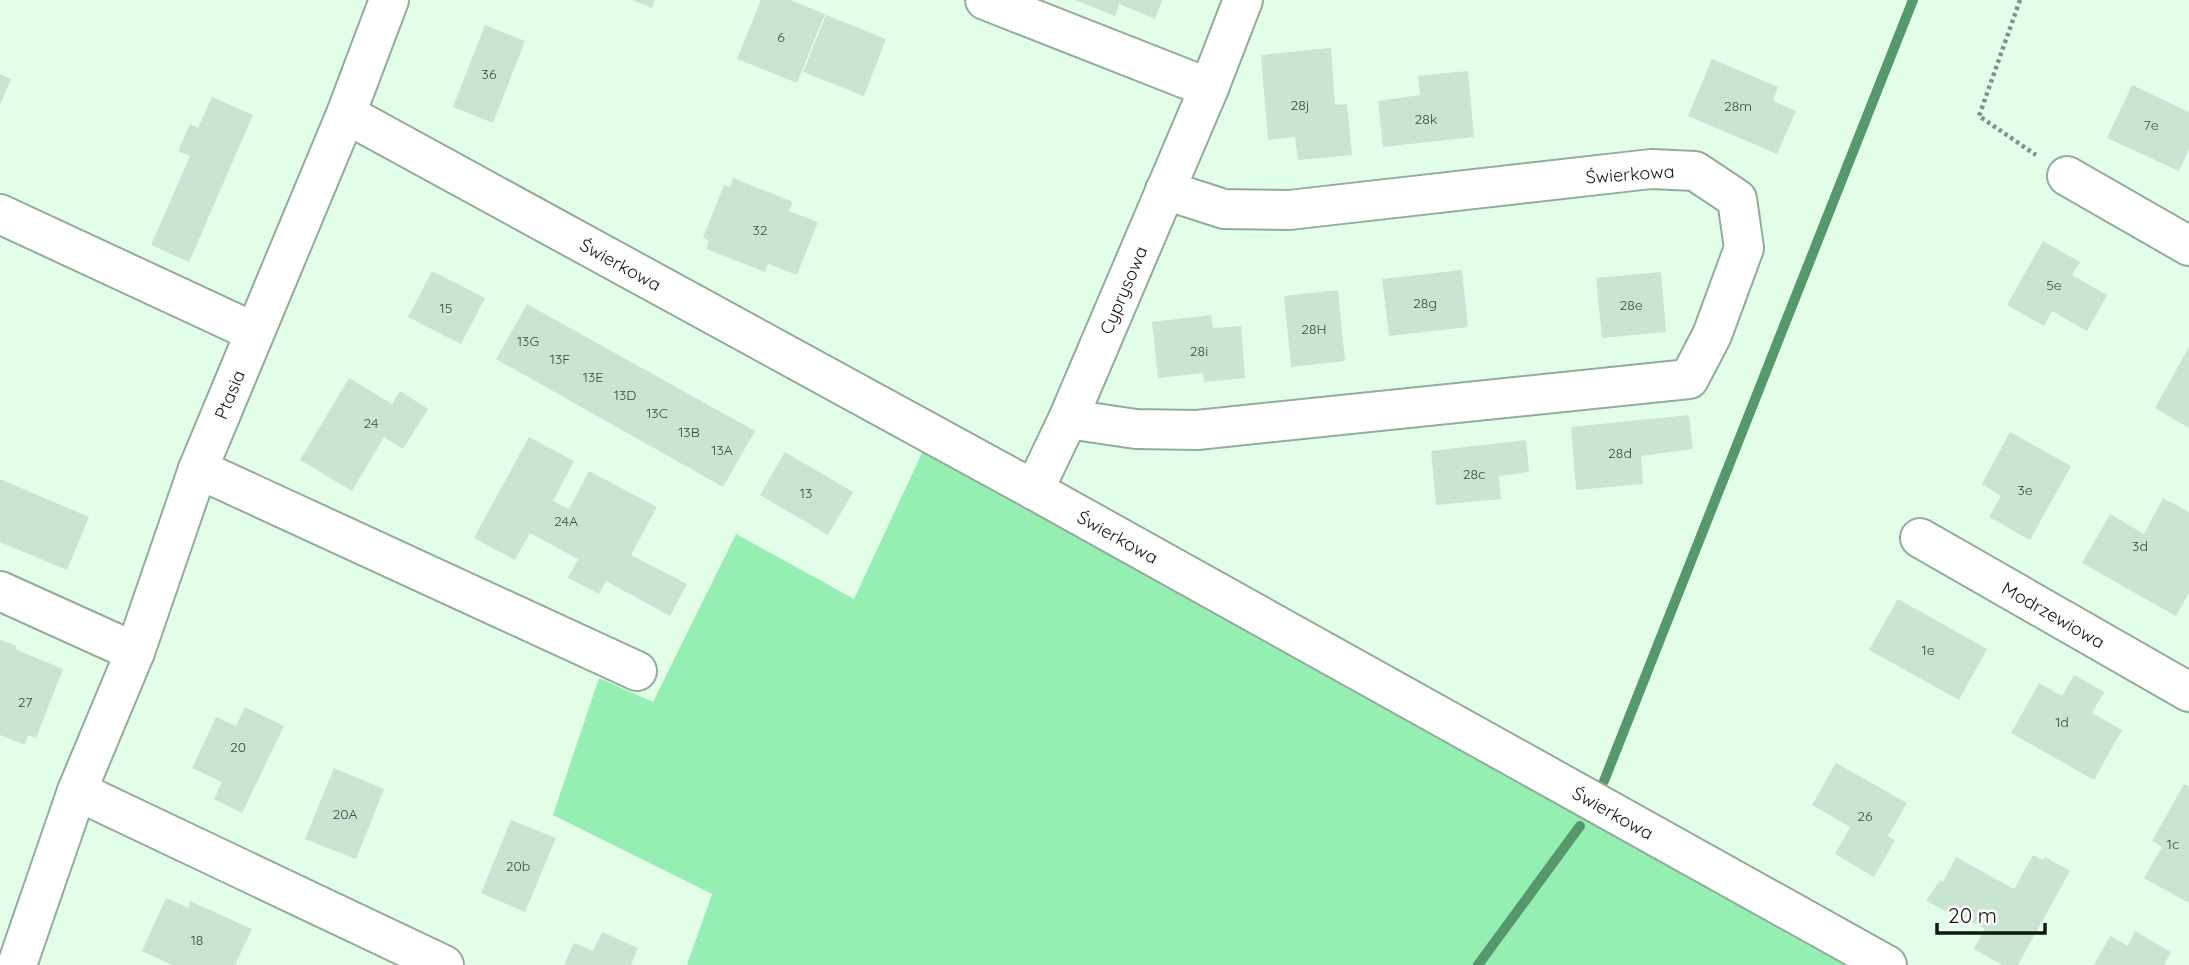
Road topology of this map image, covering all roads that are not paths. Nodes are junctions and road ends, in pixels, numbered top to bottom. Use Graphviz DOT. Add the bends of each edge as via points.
graph roads {
  1 [pos="389,0"];
  2 [pos="985,0"];
  3 [pos="1243,0"];
  4 [pos="1209,89"];
  5 [pos="346,114"];
  6 [pos="2067,176"];
  7 [pos="1165,190"];
  8 [pos="0,214"];
  9 [pos="2189,246"];
  10 [pos="254,332"];
  11 [pos="1068,419"];
  12 [pos="198,469"];
  13 [pos="1034,490"];
  14 [pos="1920,538"];
  15 [pos="0,591"];
  16 [pos="135,652"];
  17 [pos="637,671"];
  18 [pos="2189,692"];
  19 [pos="78,791"];
  20 [pos="17,965"];
  21 [pos="444,965"];
  22 [pos="1887,965"];
  1 -- 5 [label="street, Ptasia"];
  2 -- 4 [label="street"];
  3 -- 4 [label="street, Cyprysowa"];
  4 -- 7 [label="street, Cyprysowa"];
  5 -- 10 [label="street, Ptasia"];
  5 -- 13 [label="street, Świerkowa"];
  6 -- 9 [label="street"];
  7 -- 11 [label="street, Cyprysowa"];
  7 -- 11 [label="street, Świerkowa" via="1224,209 1289,210 1651,169 1695,171 1737,199 1744,248 1712,335 1689,379 1196,430 1136,429"];
  8 -- 10 [label="street"];
  10 -- 12 [label="street, Ptasia"];
  11 -- 13 [label="street, Cyprysowa"];
  12 -- 16 [label="street, Ptasia"];
  12 -- 17 [label="street"];
  13 -- 22 [label="street, Świerkowa"];
  14 -- 18 [label="street, Modrzewiowa"];
  15 -- 16 [label="street"];
  16 -- 19 [label="street, Ptasia"];
  19 -- 20 [label="street, Ptasia"];
  19 -- 21 [label="street"];
}
